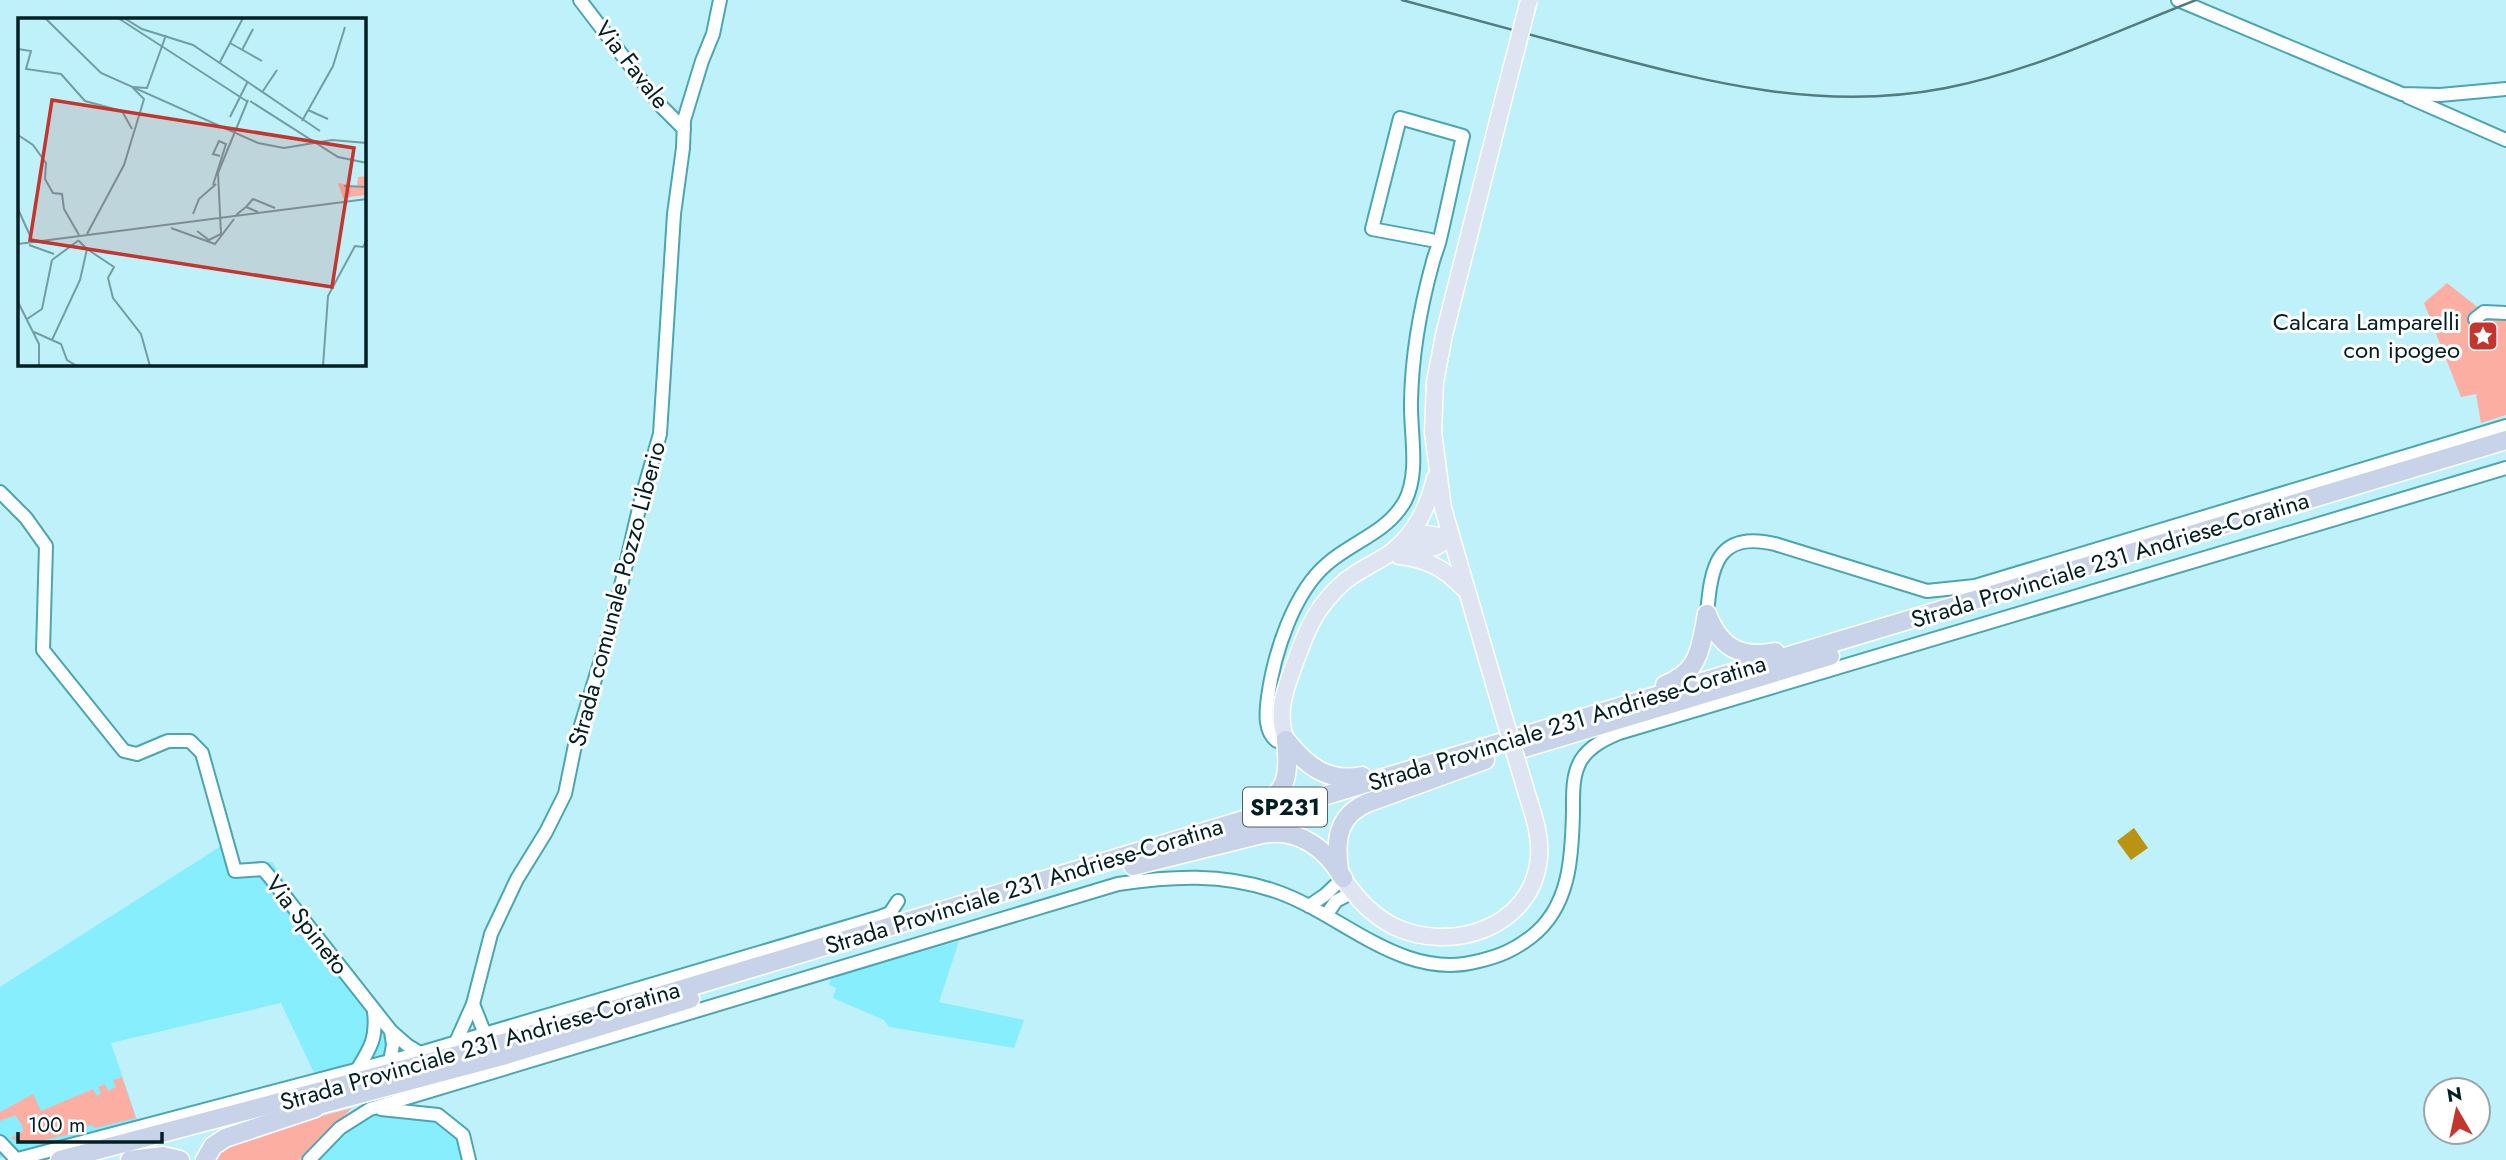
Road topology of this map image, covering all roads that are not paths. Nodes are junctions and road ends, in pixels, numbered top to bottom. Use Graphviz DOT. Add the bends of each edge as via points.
graph roads {
  1 [pos="580,0"];
  2 [pos="720,0"];
  3 [pos="1528,0"];
  4 [pos="2178,0"];
  5 [pos="2506,89"];
  6 [pos="2402,94"];
  7 [pos="684,129"];
  8 [pos="2506,140"];
  9 [pos="1431,240"];
  10 [pos="2506,313"];
  11 [pos="2475,319"];
  12 [pos="2506,426"];
  13 [pos="2506,440"];
  14 [pos="2506,453"];
  15 [pos="2506,468"];
  16 [pos="1437,471"];
  17 [pos="0,492"];
  18 [pos="1451,538"];
  19 [pos="1400,550"];
  20 [pos="1466,591"];
  21 [pos="1707,614"];
  22 [pos="1892,625"];
  23 [pos="1588,716"];
  24 [pos="1286,740"];
  25 [pos="1483,754"];
  26 [pos="1131,860"];
  27 [pos="1345,880"];
  28 [pos="898,901"];
  29 [pos="1309,906"];
  30 [pos="1327,914"];
  31 [pos="473,1004"];
  32 [pos="374,1011"];
  33 [pos="376,1031"];
  34 [pos="391,1031"];
  35 [pos="485,1034"];
  36 [pos="456,1042"];
  37 [pos="420,1053"];
  38 [pos="390,1061"];
  39 [pos="357,1070"];
  40 [pos="351,1096"];
  41 [pos="370,1109"];
  42 [pos="0,1142"];
  43 [pos="15,1160"];
  44 [pos="60,1160"];
  45 [pos="107,1160"];
  46 [pos="130,1160"];
  47 [pos="180,1160"];
  48 [pos="205,1160"];
  49 [pos="309,1160"];
  50 [pos="469,1160"];
  1 -- 7 [label="street, Via Favale"];
  2 -- 7 [label="street, Strada comunale Pozzo Liberio"];
  3 -- 16 [label="main road, bridge" via="1444,335 1435,382"];
  4 -- 6 [label="street"];
  5 -- 6 [label="street"];
  6 -- 8 [label="street"];
  7 -- 31 [label="street, Strada comunale Pozzo Liberio" via="660,433 565,794 491,934"];
  9 -- 24 [label="street" via="1372,229 1400,118 1463,136 1415,347 1411,482 1396,514 1327,564 1298,600 1267,705 1270,737"];
  10 -- 11 [label="street" via="2484,312"];
  12 -- 21 [label="street" via="1950,591 1927,591 1775,544 1744,542 1726,549 1716,561"];
  13 -- 22 [label="highway, Strada Provinciale 231 Andriese-Coratina / SP231"];
  14 -- 25 [label="highway, Strada Provinciale 231 Andriese-Coratina / SP231"];
  15 -- 30 [label="street" via="1641,726 1597,743 1581,760 1573,786 1570,873 1556,910 1534,935 1507,954 1438,966 1382,947"];
  16 -- 18 [label="main road"];
  16 -- 19 [label="main road" via="1423,514"];
  17 -- 32 [label="street, Via Spineto" via="47,546 43,650 124,751 137,754 168,741 190,741 202,753 235,871 263,869"];
  18 -- 19 [label="main road" via="1436,547"];
  18 -- 20 [label="main road"];
  19 -- 20 [label="main road" via="1435,564"];
  19 -- 24 [label="main road" via="1338,587 1311,621 1283,697 1281,720"];
  20 -- 27 [label="main road, bridge" via="1539,840 1530,889 1510,914 1492,927 1455,937 1401,929 1365,907"];
  21 -- 22 [label="highway" via="1723,642 1752,654"];
  21 -- 23 [label="highway" via="1698,656 1682,676"];
  22 -- 23 [label="highway, Strada Provinciale 231 Andriese-Coratina / SP231"];
  23 -- 25 [label="highway, Strada Provinciale 231 Andriese-Coratina / SP231"];
  24 -- 25 [label="highway, SP231" via="1310,766 1345,778"];
  24 -- 26 [label="highway, SP231" via="1288,771 1270,800"];
  25 -- 26 [label="highway, Strada Provinciale 231 Andriese-Coratina / SP231"];
  25 -- 27 [label="highway, SP231" via="1352,811 1338,835"];
  26 -- 27 [label="highway, SP231" via="1277,832 1310,842"];
  26 -- 40 [label="highway, Strada Provinciale 231 Andriese-Coratina / SP231" via="506,1055"];
  26 -- 44 [label="highway, Strada Provinciale 231 Andriese-Coratina / SP231" via="503,1043"];
  27 -- 29 [label="street"];
  27 -- 30 [label="street"];
  28 -- 35 [label="street" via="890,913 880,917"];
  29 -- 30 [label="street"];
  29 -- 41 [label="street" via="1274,891 1223,880 1186,876 1118,884"];
  31 -- 35 [label="street"];
  31 -- 36 [label="street, Strada comunale Pozzo Liberio"];
  32 -- 33 [label="street"];
  32 -- 34 [label="street"];
  33 -- 38 [label="street"];
  33 -- 39 [label="street"];
  34 -- 37 [label="street"];
  34 -- 38 [label="street"];
  35 -- 36 [label="street"];
  36 -- 37 [label="street"];
  37 -- 38 [label="street"];
  38 -- 39 [label="street"];
  39 -- 43 [label="street"];
  40 -- 45 [label="highway, Strada Provinciale 231 Andriese-Coratina / SP231"];
  40 -- 48 [label="highway, SP231" via="225,1138"];
  41 -- 49 [label="street" via="340,1128"];
  41 -- 50 [label="street" via="438,1115 463,1135"];
  42 -- 43 [label="street"];
  46 -- 47 [label="highway" via="161,1156"];
}
